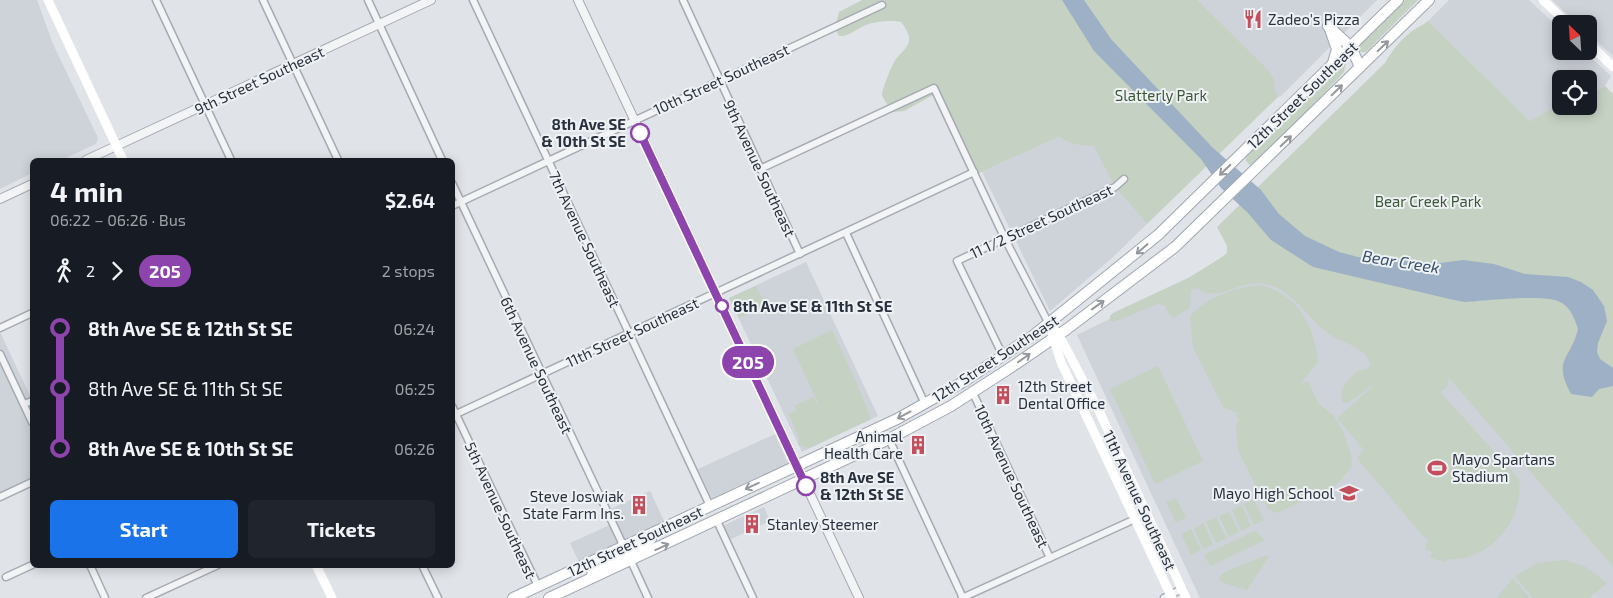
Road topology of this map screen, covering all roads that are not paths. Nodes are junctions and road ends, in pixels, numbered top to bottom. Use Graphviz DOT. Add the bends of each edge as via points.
graph roads {
  1 [pos="48,0"];
  2 [pos="156,0"];
  3 [pos="262,0"];
  4 [pos="368,0"];
  5 [pos="431,0"];
  6 [pos="472,0"];
  7 [pos="578,0"];
  8 [pos="683,0"];
  9 [pos="1398,0"];
  10 [pos="1429,0"];
  11 [pos="1542,0"];
  12 [pos="882,4"];
  13 [pos="1558,15"];
  14 [pos="379,24"];
  15 [pos="1350,47"];
  16 [pos="1598,52"];
  17 [pos="293,64"];
  18 [pos="1331,66"];
  19 [pos="1360,67"];
  20 [pos="1613,67"];
  21 [pos="720,80"];
  22 [pos="205,105"];
  23 [pos="634,120"];
  24 [pos="116,146"];
  25 [pos="90,158"];
  26 [pos="122,158"];
  27 [pos="230,158"];
  28 [pos="337,158"];
  29 [pos="441,158"];
  30 [pos="548,161"];
  31 [pos="760,169"];
  32 [pos="974,172"];
  33 [pos="1124,179"];
  34 [pos="30,185"];
  35 [pos="455,189"];
  36 [pos="0,199"];
  37 [pos="461,202"];
  38 [pos="455,205"];
  39 [pos="846,233"];
  40 [pos="1005,239"];
  41 [pos="800,254"];
  42 [pos="716,294"];
  43 [pos="30,314"];
  44 [pos="1049,324"];
  45 [pos="0,328"];
  46 [pos="629,333"];
  47 [pos="1056,337"];
  48 [pos="0,354"];
  49 [pos="1003,356"];
  50 [pos="541,374"];
  51 [pos="973,393"];
  52 [pos="30,402"];
  53 [pos="24,404"];
  54 [pos="925,404"];
  55 [pos="455,415"];
  56 [pos="455,417"];
  57 [pos="30,418"];
  58 [pos="889,439"];
  59 [pos="796,466"];
  60 [pos="802,479"];
  61 [pos="30,483"];
  62 [pos="0,497"];
  63 [pos="710,506"];
  64 [pos="1146,514"];
  65 [pos="1134,519"];
  66 [pos="717,521"];
  67 [pos="671,523"];
  68 [pos="623,545"];
  69 [pos="1050,558"];
  70 [pos="631,561"];
  71 [pos="30,566"];
  72 [pos="91,568"];
  73 [pos="211,568"];
  74 [pos="317,568"];
  75 [pos="423,568"];
  76 [pos="6,577"];
  77 [pos="584,583"];
  78 [pos="538,586"];
  79 [pos="1184,594"];
  80 [pos="1169,597"];
  81 [pos="105,598"];
  82 [pos="146,598"];
  83 [pos="332,598"];
  84 [pos="438,598"];
  85 [pos="512,598"];
  86 [pos="549,598"];
  87 [pos="648,598"];
  88 [pos="754,598"];
  89 [pos="859,598"];
  90 [pos="963,598"];
  1 -- 24 [label="main road"];
  2 -- 22 [label="street"];
  3 -- 17 [label="street"];
  4 -- 14 [label="street"];
  5 -- 14 [label="street, 9th Street Southeast"];
  6 -- 30 [label="street, 7th Avenue Southeast"];
  7 -- 23 [label="street"];
  8 -- 21 [label="street, 9th Avenue Southeast"];
  9 -- 15 [label="main road, 12th Street Southeast"];
  19 -- 10 [label="main road, 12th Street Southeast, one-way"];
  11 -- 13 [label="main road"];
  12 -- 21 [label="street, 10th Street Southeast"];
  14 -- 17 [label="street, 9th Street Southeast"];
  14 -- 29 [label="street"];
  15 -- 18 [label="main road, 12th Street Southeast"];
  15 -- 18 [label="main road" via="1328,26 1337,49"];
  15 -- 19 [label="main road"];
  16 -- 20 [label="main road"];
  17 -- 22 [label="street, 9th Street Southeast"];
  17 -- 28 [label="street"];
  18 -- 44 [label="main road, 12th Street Southeast, one-way" via="1158,235"];
  47 -- 19 [label="main road, 12th Street Southeast, one-way" via="1150,267 1221,204"];
  21 -- 23 [label="street, 10th Street Southeast"];
  21 -- 31 [label="street, 9th Avenue Southeast"];
  22 -- 24 [label="street, 9th Street Southeast"];
  22 -- 27 [label="street"];
  23 -- 30 [label="street, 10th Street Southeast"];
  23 -- 42 [label="street"];
  24 -- 25 [label="street, 9th Street Southeast"];
  24 -- 26 [label="main road"];
  30 -- 37 [label="street, 10th Street Southeast"];
  30 -- 46 [label="street, 7th Avenue Southeast"];
  31 -- 32 [label="street, 11th Avenue Southeast" via="934,88"];
  31 -- 41 [label="street, 9th Avenue Southeast"];
  32 -- 39 [label="street, 11th Street Southeast"];
  32 -- 40 [label="street, 11th Avenue Southeast"];
  33 -- 40 [label="street, 11 1/2 Street Southeast" via="1115,187"];
  34 -- 36 [label="street"];
  35 -- 37 [label="street, 6th Avenue Southeast"];
  37 -- 38 [label="street, 10th Street Southeast"];
  37 -- 50 [label="street, 6th Avenue Southeast"];
  39 -- 41 [label="street, 11th Street Southeast"];
  39 -- 54 [label="street"];
  40 -- 44 [label="street, 11th Avenue Southeast"];
  40 -- 49 [label="street, 11 1/2 Street Southeast" via="957,261"];
  41 -- 42 [label="street, 11th Street Southeast"];
  42 -- 46 [label="street, 11th Street Southeast"];
  42 -- 59 [label="street"];
  43 -- 45 [label="street"];
  44 -- 47 [label="main road, 11th Avenue Southeast"];
  44 -- 49 [label="main road, 12th Street Southeast"];
  46 -- 50 [label="street, 11th Street Southeast"];
  46 -- 63 [label="street, 7th Avenue Southeast"];
  51 -- 47 [label="main road, 12th Street Southeast, one-way"];
  47 -- 64 [label="main road, 11th Avenue Southeast" via="1100,414"];
  47 -- 65 [label="main road, 11th Avenue Southeast"];
  48 -- 53 [label="street"];
  49 -- 54 [label="main road, 12th Street Southeast"];
  50 -- 55 [label="street, 11th Street Southeast"];
  50 -- 68 [label="street, 6th Avenue Southeast"];
  51 -- 58 [label="main road, 12th Street Southeast"];
  51 -- 69 [label="street, 10th Avenue Southeast"];
  52 -- 53 [label="street"];
  53 -- 57 [label="street"];
  54 -- 59 [label="main road, 12th Street Southeast, one-way"];
  56 -- 78 [label="street, 5th Avenue Southeast"];
  58 -- 60 [label="main road, 12th Street Southeast"];
  58 -- 90 [label="street"];
  59 -- 60 [label="street"];
  59 -- 63 [label="main road, 12th Street Southeast, one-way"];
  60 -- 66 [label="main road, 12th Street Southeast"];
  60 -- 89 [label="street"];
  61 -- 62 [label="street"];
  63 -- 67 [label="main road, 12th Street Southeast"];
  64 -- 65 [label="street"];
  64 -- 79 [label="main road, 11th Avenue Southeast"];
  65 -- 69 [label="street"];
  65 -- 80 [label="main road, 11th Avenue Southeast"];
  70 -- 66 [label="main road, 12th Street Southeast, one-way"];
  66 -- 88 [label="street"];
  67 -- 68 [label="main road, 12th Street Southeast"];
  67 -- 70 [label="main road" via="665,531 635,549"];
  68 -- 77 [label="main road" via="620,557"];
  68 -- 78 [label="main road, 12th Street Southeast"];
  69 -- 90 [label="street"];
  70 -- 77 [label="main road, 12th Street Southeast"];
  70 -- 87 [label="street"];
  71 -- 76 [label="street"];
  72 -- 81 [label="street"];
  73 -- 82 [label="street"];
  74 -- 83 [label="main road"];
  75 -- 84 [label="street"];
  77 -- 86 [label="main road, 12th Street Southeast"];
  78 -- 85 [label="main road, 12th Street Southeast"];
  79 -- 80 [label="street"];
}
